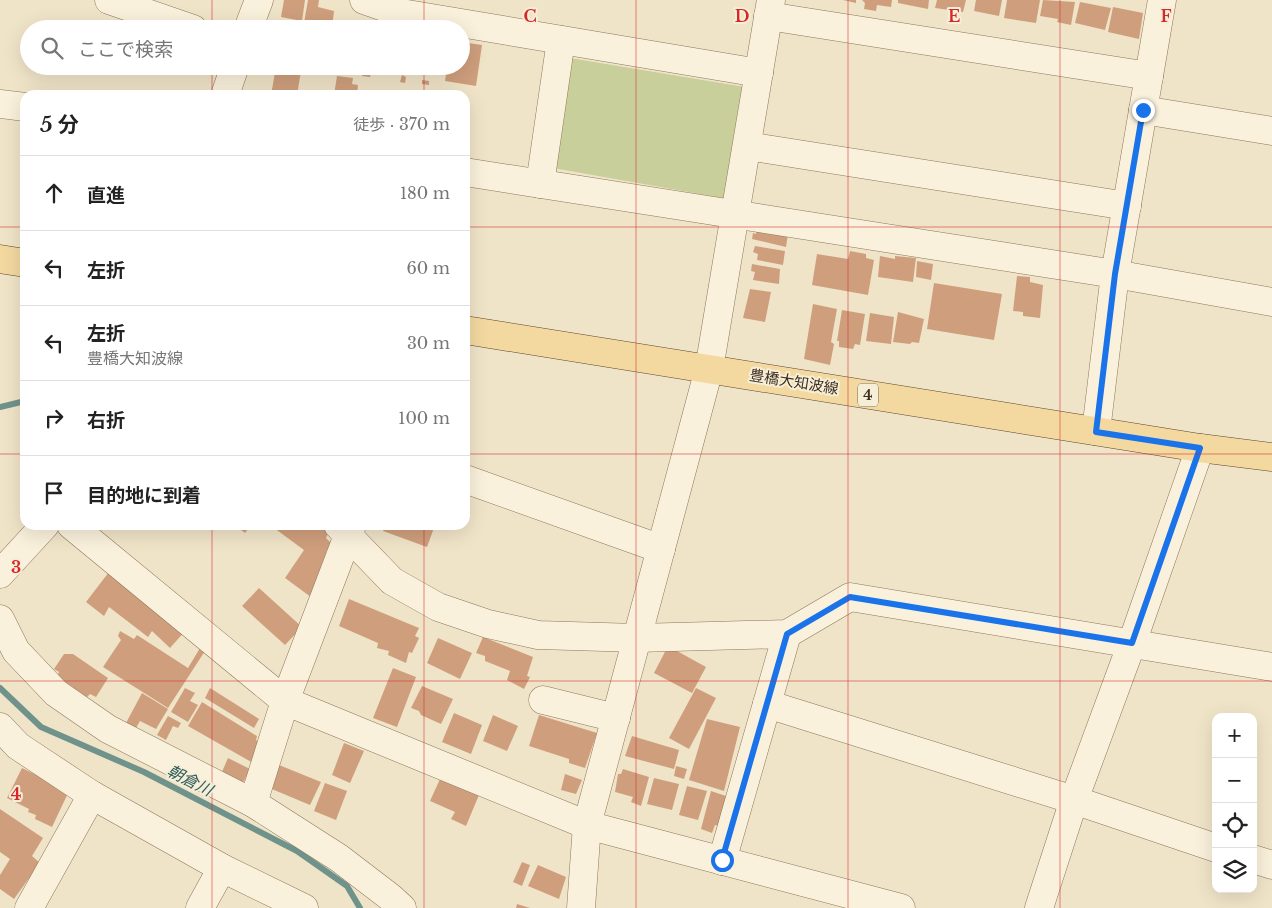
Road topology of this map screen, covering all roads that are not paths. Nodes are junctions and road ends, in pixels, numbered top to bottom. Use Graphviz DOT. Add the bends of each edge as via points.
graph roads {
  1 [pos="109,0"];
  2 [pos="259,0"];
  3 [pos="364,0"];
  4 [pos="1162,0"];
  5 [pos="770,8"];
  6 [pos="167,20"];
  7 [pos="251,20"];
  8 [pos="438,20"];
  9 [pos="470,25"];
  10 [pos="561,40"];
  11 [pos="760,73"];
  12 [pos="232,75"];
  13 [pos="1148,76"];
  14 [pos="228,90"];
  15 [pos="0,104"];
  16 [pos="20,106"];
  17 [pos="1143,110"];
  18 [pos="1272,131"];
  19 [pos="747,146"];
  20 [pos="470,173"];
  21 [pos="540,184"];
  22 [pos="1127,206"];
  23 [pos="735,215"];
  24 [pos="0,259"];
  25 [pos="20,262"];
  26 [pos="1115,274"];
  27 [pos="1272,302"];
  28 [pos="470,331"];
  29 [pos="709,369"];
  30 [pos="1096,432"];
  31 [pos="1200,448"];
  32 [pos="1272,457"];
  33 [pos="470,481"];
  34 [pos="40,530"];
  35 [pos="77,530"];
  36 [pos="346,530"];
  37 [pos="347,530"];
  38 [pos="661,549"];
  39 [pos="0,574"];
  40 [pos="0,620"];
  41 [pos="787,634"];
  42 [pos="637,638"];
  43 [pos="1132,643"];
  44 [pos="1272,667"];
  45 [pos="285,700"];
  46 [pos="543,700"];
  47 [pos="767,704"];
  48 [pos="616,718"];
  49 [pos="0,727"];
  50 [pos="92,795"];
  51 [pos="1074,800"];
  52 [pos="253,803"];
  53 [pos="586,825"];
  54 [pos="1212,847"];
  55 [pos="722,860"];
  56 [pos="1257,860"];
  57 [pos="1272,865"];
  58 [pos="222,868"];
  59 [pos="29,908"];
  60 [pos="200,908"];
  61 [pos="304,908"];
  62 [pos="402,908"];
  63 [pos="581,908"];
  64 [pos="900,908"];
  65 [pos="1039,908"];
  1 -- 6 [label="street"];
  2 -- 7 [label="street"];
  3 -- 8 [label="street" via="401,14"];
  4 -- 13 [label="street"];
  5 -- 11 [label="street"];
  5 -- 13 [label="street"];
  9 -- 10 [label="street"];
  10 -- 11 [label="street"];
  10 -- 21 [label="street"];
  11 -- 19 [label="street"];
  12 -- 14 [label="street"];
  13 -- 17 [label="street"];
  15 -- 16 [label="street"];
  17 -- 18 [label="street"];
  17 -- 22 [label="street"];
  19 -- 22 [label="street"];
  19 -- 23 [label="street"];
  20 -- 21 [label="street"];
  21 -- 23 [label="street"];
  22 -- 26 [label="street"];
  23 -- 26 [label="street"];
  23 -- 29 [label="street"];
  24 -- 25 [label="main road"];
  26 -- 27 [label="street"];
  26 -- 30 [label="street"];
  28 -- 29 [label="main road, 豊橋大知波線 / 4"];
  29 -- 30 [label="main road, 豊橋大知波線 / 4"];
  29 -- 38 [label="street"];
  30 -- 31 [label="main road, 豊橋大知波線 / 4"];
  31 -- 32 [label="main road, 豊橋大知波線 / 4"];
  31 -- 43 [label="street"];
  33 -- 38 [label="street"];
  34 -- 39 [label="street"];
  35 -- 45 [label="street"];
  36 -- 45 [label="street"];
  37 -- 42 [label="street" via="392,580 438,607 488,624 538,635"];
  38 -- 42 [label="street"];
  40 -- 52 [label="street" via="16,651 56,693 108,729"];
  41 -- 42 [label="street"];
  41 -- 43 [label="street" via="850,597"];
  41 -- 47 [label="street"];
  42 -- 48 [label="street"];
  43 -- 44 [label="street"];
  43 -- 51 [label="street"];
  45 -- 52 [label="street"];
  45 -- 53 [label="street"];
  46 -- 48 [label="street"];
  47 -- 51 [label="street"];
  47 -- 55 [label="street"];
  48 -- 53 [label="street"];
  49 -- 50 [label="street" via="18,746"];
  50 -- 58 [label="street"];
  50 -- 59 [label="street"];
  51 -- 54 [label="street"];
  51 -- 65 [label="street"];
  52 -- 62 [label="street" via="339,858"];
  53 -- 55 [label="street"];
  53 -- 63 [label="street"];
  55 -- 64 [label="street"];
  56 -- 57 [label="street"];
  58 -- 60 [label="street"];
  58 -- 61 [label="street"];
}
